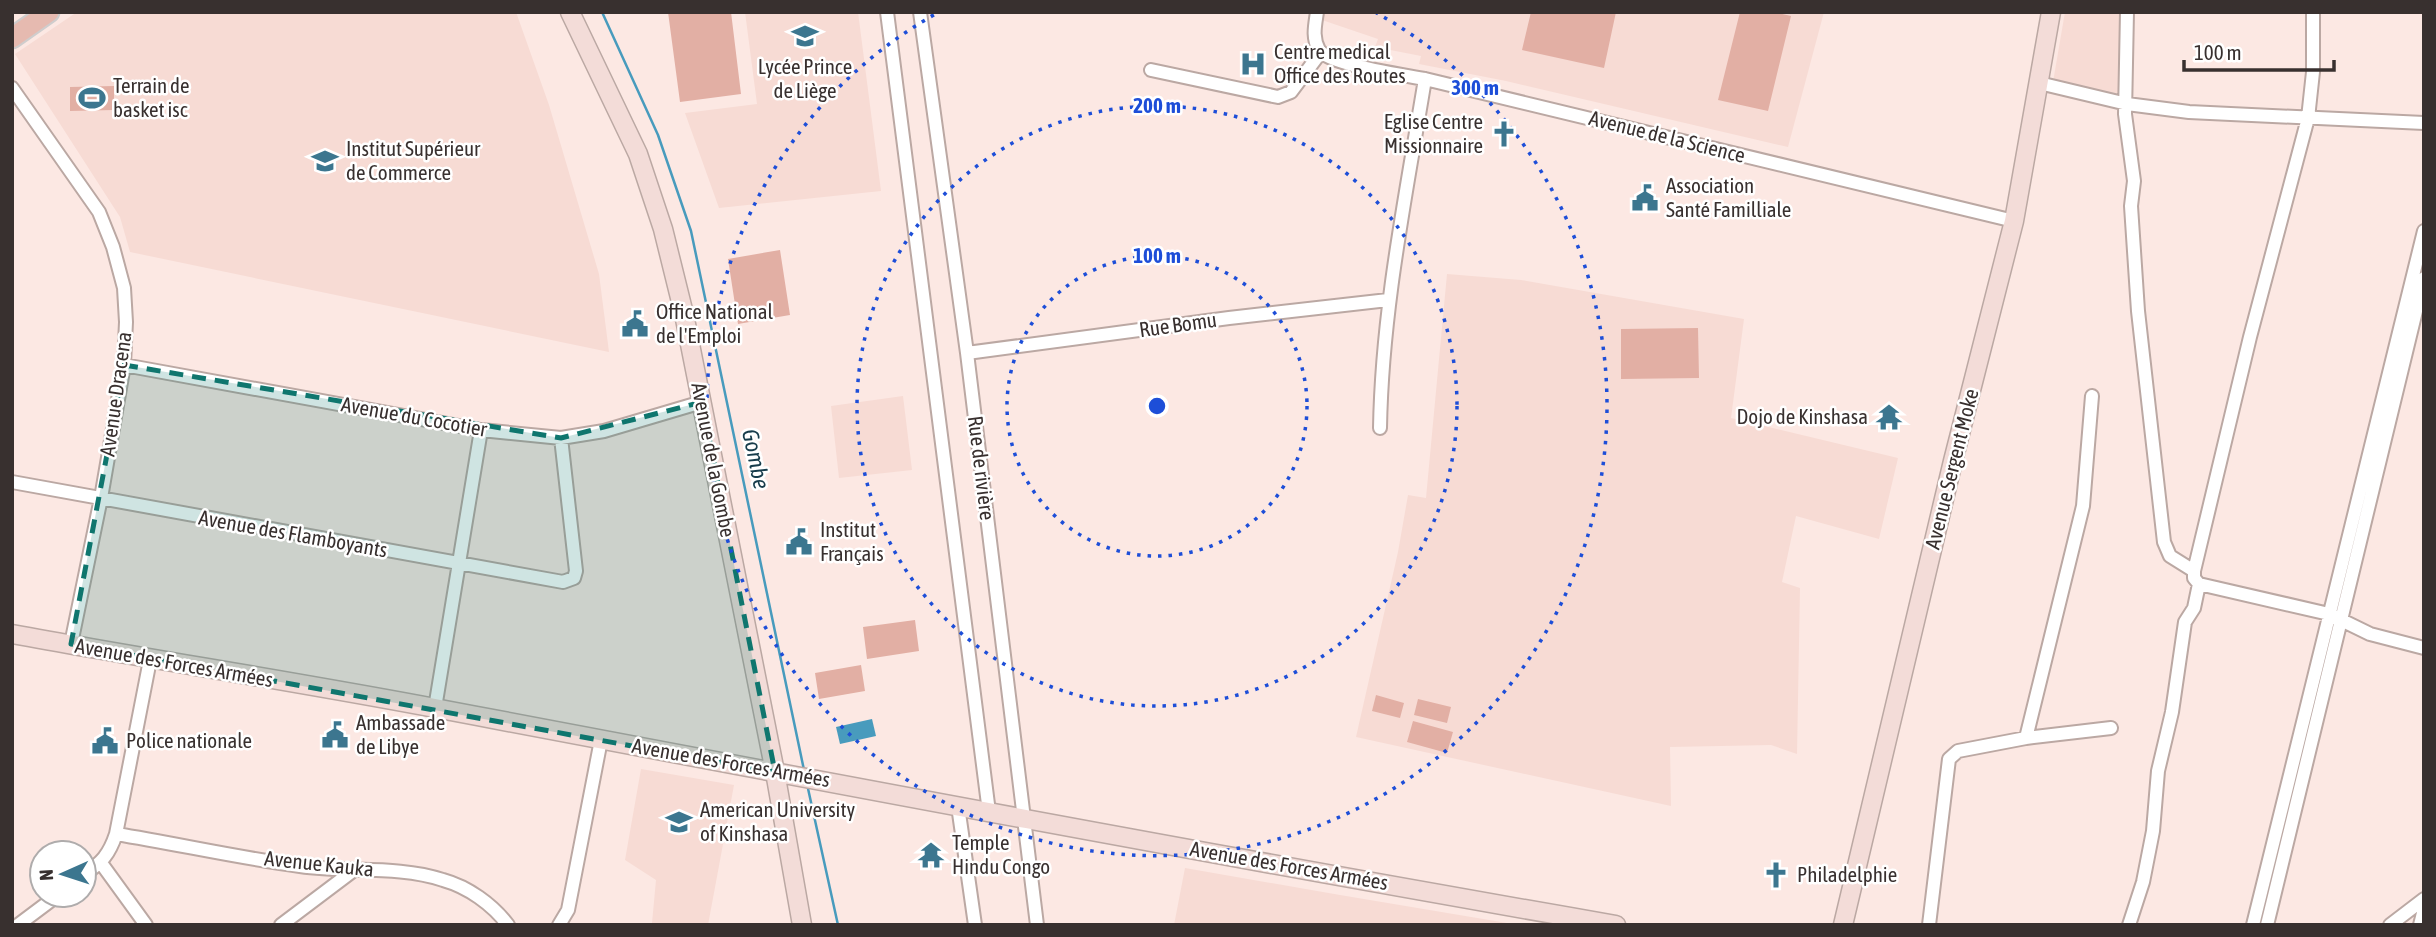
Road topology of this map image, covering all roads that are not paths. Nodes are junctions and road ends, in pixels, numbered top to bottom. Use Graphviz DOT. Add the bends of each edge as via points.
graph roads {
  1 [pos="27,12"];
  2 [pos="49,12"];
  3 [pos="570,12"];
  4 [pos="887,12"];
  5 [pos="920,12"];
  6 [pos="1317,12"];
  7 [pos="2051,12"];
  8 [pos="2127,12"];
  9 [pos="2313,12"];
  10 [pos="12,22"];
  11 [pos="12,38"];
  12 [pos="1321,52"];
  13 [pos="1151,71"];
  14 [pos="1425,79"];
  15 [pos="2039,83"];
  16 [pos="12,88"];
  17 [pos="2127,104"];
  18 [pos="2308,118"];
  19 [pos="2424,123"];
  20 [pos="2014,221"];
  21 [pos="2424,231"];
  22 [pos="2424,278"];
  23 [pos="1388,300"];
  24 [pos="967,353"];
  25 [pos="124,365"];
  26 [pos="2092,396"];
  27 [pos="702,402"];
  28 [pos="1380,428"];
  29 [pos="481,430"];
  30 [pos="561,438"];
  31 [pos="12,482"];
  32 [pos="101,498"];
  33 [pos="460,564"];
  34 [pos="2194,571"];
  35 [pos="2199,584"];
  36 [pos="2335,616"];
  37 [pos="12,634"];
  38 [pos="71,645"];
  39 [pos="2424,648"];
  40 [pos="150,660"];
  41 [pos="435,708"];
  42 [pos="2111,728"];
  43 [pos="2026,738"];
  44 [pos="601,740"];
  45 [pos="783,773"];
  46 [pos="958,806"];
  47 [pos="989,812"];
  48 [pos="1025,818"];
  49 [pos="117,834"];
  50 [pos="101,863"];
  51 [pos="98,865"];
  52 [pos="354,870"];
  53 [pos="2424,899"];
  54 [pos="40,909"];
  55 [pos="2424,909"];
  56 [pos="19,925"];
  57 [pos="146,925"];
  58 [pos="281,925"];
  59 [pos="508,925"];
  60 [pos="559,925"];
  61 [pos="802,925"];
  62 [pos="975,925"];
  63 [pos="1037,925"];
  64 [pos="1616,925"];
  65 [pos="1843,925"];
  66 [pos="1929,925"];
  67 [pos="2129,925"];
  68 [pos="2253,925"];
  69 [pos="2267,925"];
  70 [pos="2390,925"];
  71 [pos="2420,925"];
  1 -- 10 [label="main road"];
  2 -- 11 [label="main road"];
  3 -- 27 [label="street, Avenue de la Gombe" via="638,154 663,229"];
  4 -- 47 [label="street"];
  5 -- 24 [label="street, Rue de rivière"];
  6 -- 12 [label="street" via="1313,36"];
  7 -- 15 [label="street, Avenue Sergent Moke"];
  8 -- 17 [label="street"];
  9 -- 18 [label="street"];
  12 -- 13 [label="street" via="1291,92 1278,97"];
  12 -- 14 [label="street, Avenue de la Science" via="1338,61"];
  14 -- 20 [label="street, Avenue de la Science"];
  14 -- 23 [label="street"];
  15 -- 17 [label="street"];
  15 -- 20 [label="street, Avenue Sergent Moke"];
  16 -- 25 [label="street, Avenue Dracena" via="99,212 124,288"];
  17 -- 18 [label="street"];
  17 -- 34 [label="street" via="2138,311 2164,542 2170,556"];
  18 -- 19 [label="street"];
  18 -- 34 [label="street"];
  20 -- 65 [label="street, Avenue Sergent Moke"];
  21 -- 36 [label="street"];
  22 -- 36 [label="street"];
  23 -- 24 [label="street, Rue Bomu"];
  23 -- 28 [label="street"];
  24 -- 48 [label="street, Rue de rivière"];
  25 -- 29 [label="street, Avenue du Cocotier"];
  25 -- 32 [label="street, Avenue Dracena"];
  26 -- 43 [label="street" via="2083,506"];
  27 -- 30 [label="street, Avenue du Cocotier" via="604,432"];
  27 -- 45 [label="street, Avenue de la Gombe"];
  29 -- 30 [label="street, Avenue du Cocotier"];
  29 -- 33 [label="street"];
  30 -- 33 [label="street, Avenue des Flamboyants" via="574,578 555,582"];
  31 -- 32 [label="street, Avenue des Flamboyants"];
  32 -- 33 [label="street, Avenue des Flamboyants"];
  32 -- 38 [label="street, Avenue Dracena"];
  33 -- 41 [label="street"];
  34 -- 35 [label="street"];
  35 -- 36 [label="street"];
  35 -- 67 [label="street" via="2194,608 2185,622 2143,882"];
  36 -- 39 [label="street" via="2370,634"];
  36 -- 68 [label="street"];
  36 -- 69 [label="street"];
  37 -- 38 [label="street, Avenue des Forces Armées"];
  38 -- 40 [label="street, Avenue des Forces Armées"];
  40 -- 41 [label="street, Avenue des Forces Armées"];
  40 -- 49 [label="street"];
  41 -- 44 [label="street, Avenue des Forces Armées"];
  42 -- 43 [label="street"];
  43 -- 66 [label="street" via="1958,751 1949,760"];
  44 -- 45 [label="street, Avenue des Forces Armées"];
  44 -- 60 [label="street" via="568,910"];
  45 -- 46 [label="street, Avenue des Forces Armées"];
  45 -- 61 [label="street, Avenue de la Gombe"];
  46 -- 47 [label="street, Avenue des Forces Armées"];
  46 -- 62 [label="street"];
  47 -- 48 [label="street, Avenue des Forces Armées"];
  48 -- 63 [label="street, Rue de rivière"];
  48 -- 64 [label="street, Avenue des Forces Armées"];
  49 -- 50 [label="street"];
  49 -- 52 [label="street, Avenue Kauka" via="299,866"];
  50 -- 51 [label="street"];
  50 -- 57 [label="street"];
  52 -- 58 [label="street"];
  52 -- 59 [label="street, Avenue Kauka" via="443,880 482,899"];
  53 -- 70 [label="street"];
  54 -- 56 [label="street"];
  55 -- 71 [label="street"];
}
